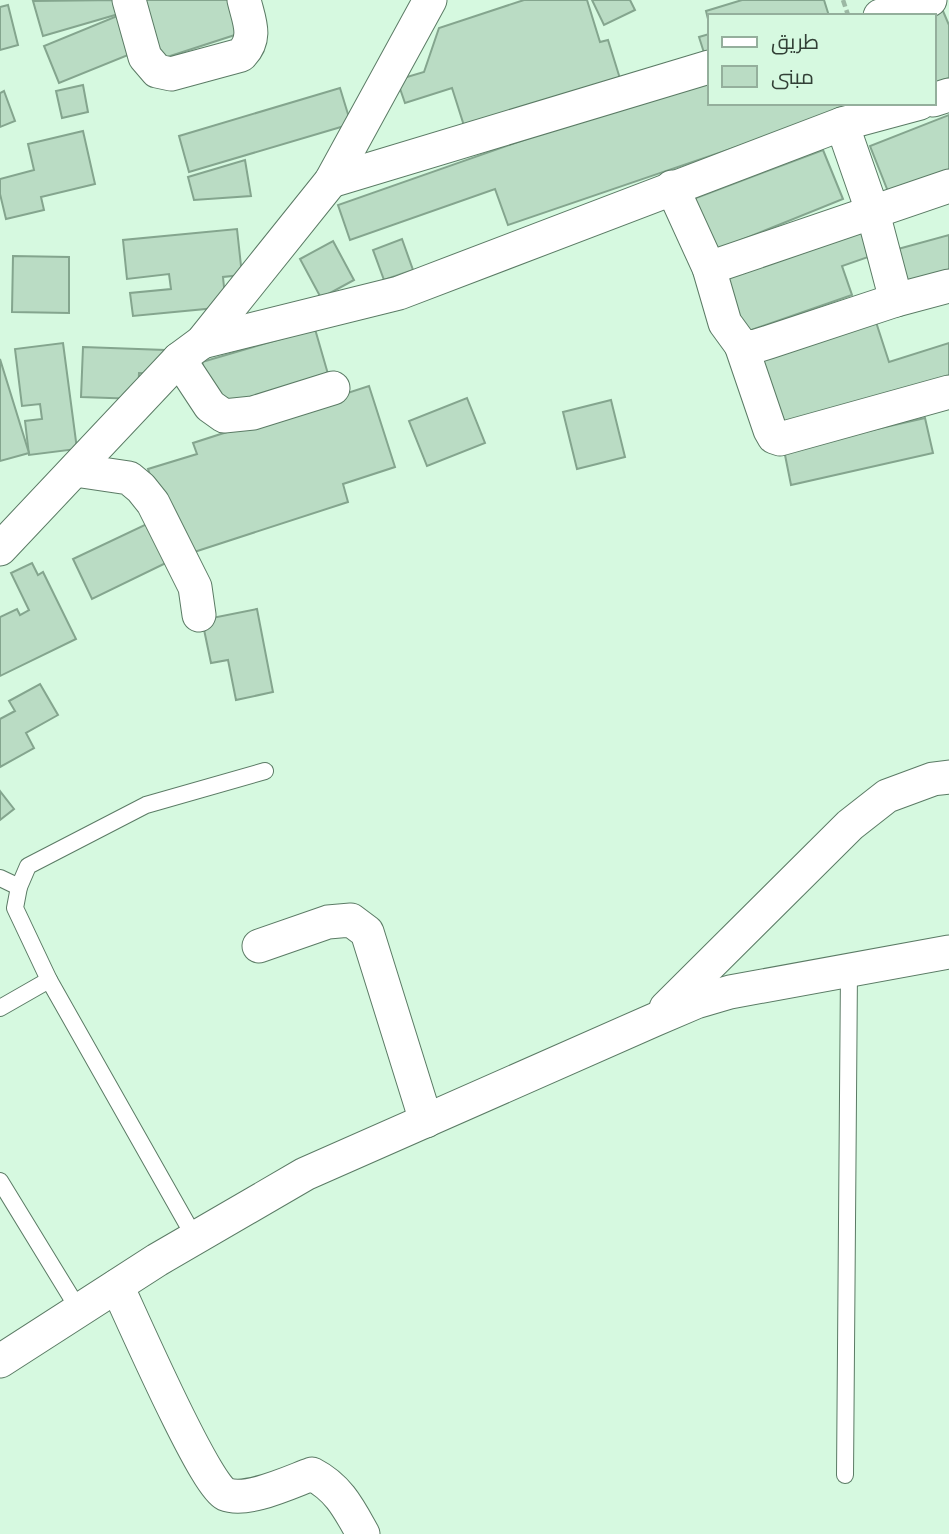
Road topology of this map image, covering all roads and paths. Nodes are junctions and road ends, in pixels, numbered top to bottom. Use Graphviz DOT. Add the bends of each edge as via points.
graph roads {
  1 [pos="129,0"];
  2 [pos="244,0"];
  3 [pos="430,0"];
  4 [pos="930,0"];
  5 [pos="886,14"];
  6 [pos="708,67"];
  7 [pos="913,105"];
  8 [pos="842,124"];
  9 [pos="331,181"];
  10 [pos="949,186"];
  11 [pos="672,187"];
  12 [pos="873,213"];
  13 [pos="709,268"];
  14 [pos="949,286"];
  15 [pos="895,300"];
  16 [pos="741,345"];
  17 [pos="190,350"];
  18 [pos="333,388"];
  19 [pos="949,392"];
  20 [pos="75,470"];
  21 [pos="0,549"];
  22 [pos="199,615"];
  23 [pos="265,771"];
  24 [pos="949,777"];
  25 [pos="0,878"];
  26 [pos="19,887"];
  27 [pos="259,946"];
  28 [pos="949,952"];
  29 [pos="849,970"];
  30 [pos="49,980"];
  31 [pos="0,1008"];
  32 [pos="654,1020"];
  33 [pos="426,1121"];
  34 [pos="0,1181"];
  35 [pos="195,1238"];
  36 [pos="117,1286"];
  37 [pos="79,1310"];
  38 [pos="0,1361"];
  39 [pos="845,1475"];
  40 [pos="363,1534"];
  1 -- 2 [label="street" via="145,57 157,71 171,74 241,55 248,48 252,33"];
  3 -- 9 [label="street"];
  4 -- 5 [label="street"];
  6 -- 9 [label="street"];
  7 -- 8 [label="street"];
  8 -- 11 [label="street"];
  8 -- 12 [label="street"];
  9 -- 17 [label="street"];
  10 -- 12 [label="street"];
  11 -- 13 [label="street"];
  11 -- 17 [label="street" via="399,293"];
  12 -- 13 [label="street"];
  12 -- 15 [label="street"];
  13 -- 16 [label="street" via="725,323"];
  14 -- 15 [label="street"];
  15 -- 16 [label="street" via="769,342"];
  16 -- 19 [label="street" via="770,430 780,439"];
  17 -- 18 [label="street" via="210,405 224,416 253,413"];
  17 -- 20 [label="street"];
  20 -- 21 [label="street"];
  20 -- 22 [label="street" via="128,478 141,488 195,587"];
  23 -- 26 [label="lane" via="146,805 28,866"];
  24 -- 32 [label="street" via="887,796 849,825"];
  25 -- 26 [label="lane"];
  26 -- 30 [label="lane" via="15,908"];
  27 -- 33 [label="street" via="328,922 351,920 367,932"];
  28 -- 29 [label="street"];
  29 -- 32 [label="street" via="730,992"];
  29 -- 39 [label="lane"];
  30 -- 31 [label="lane"];
  30 -- 35 [label="lane"];
  32 -- 33 [label="street"];
  33 -- 35 [label="street" via="305,1174"];
  34 -- 37 [label="lane"];
  35 -- 36 [label="street"];
  36 -- 37 [label="street"];
  36 -- 40 [label="street" via="202,1464 222,1493 237,1497 256,1493 312,1474 327,1482 343,1500"];
  37 -- 38 [label="street"];
}
